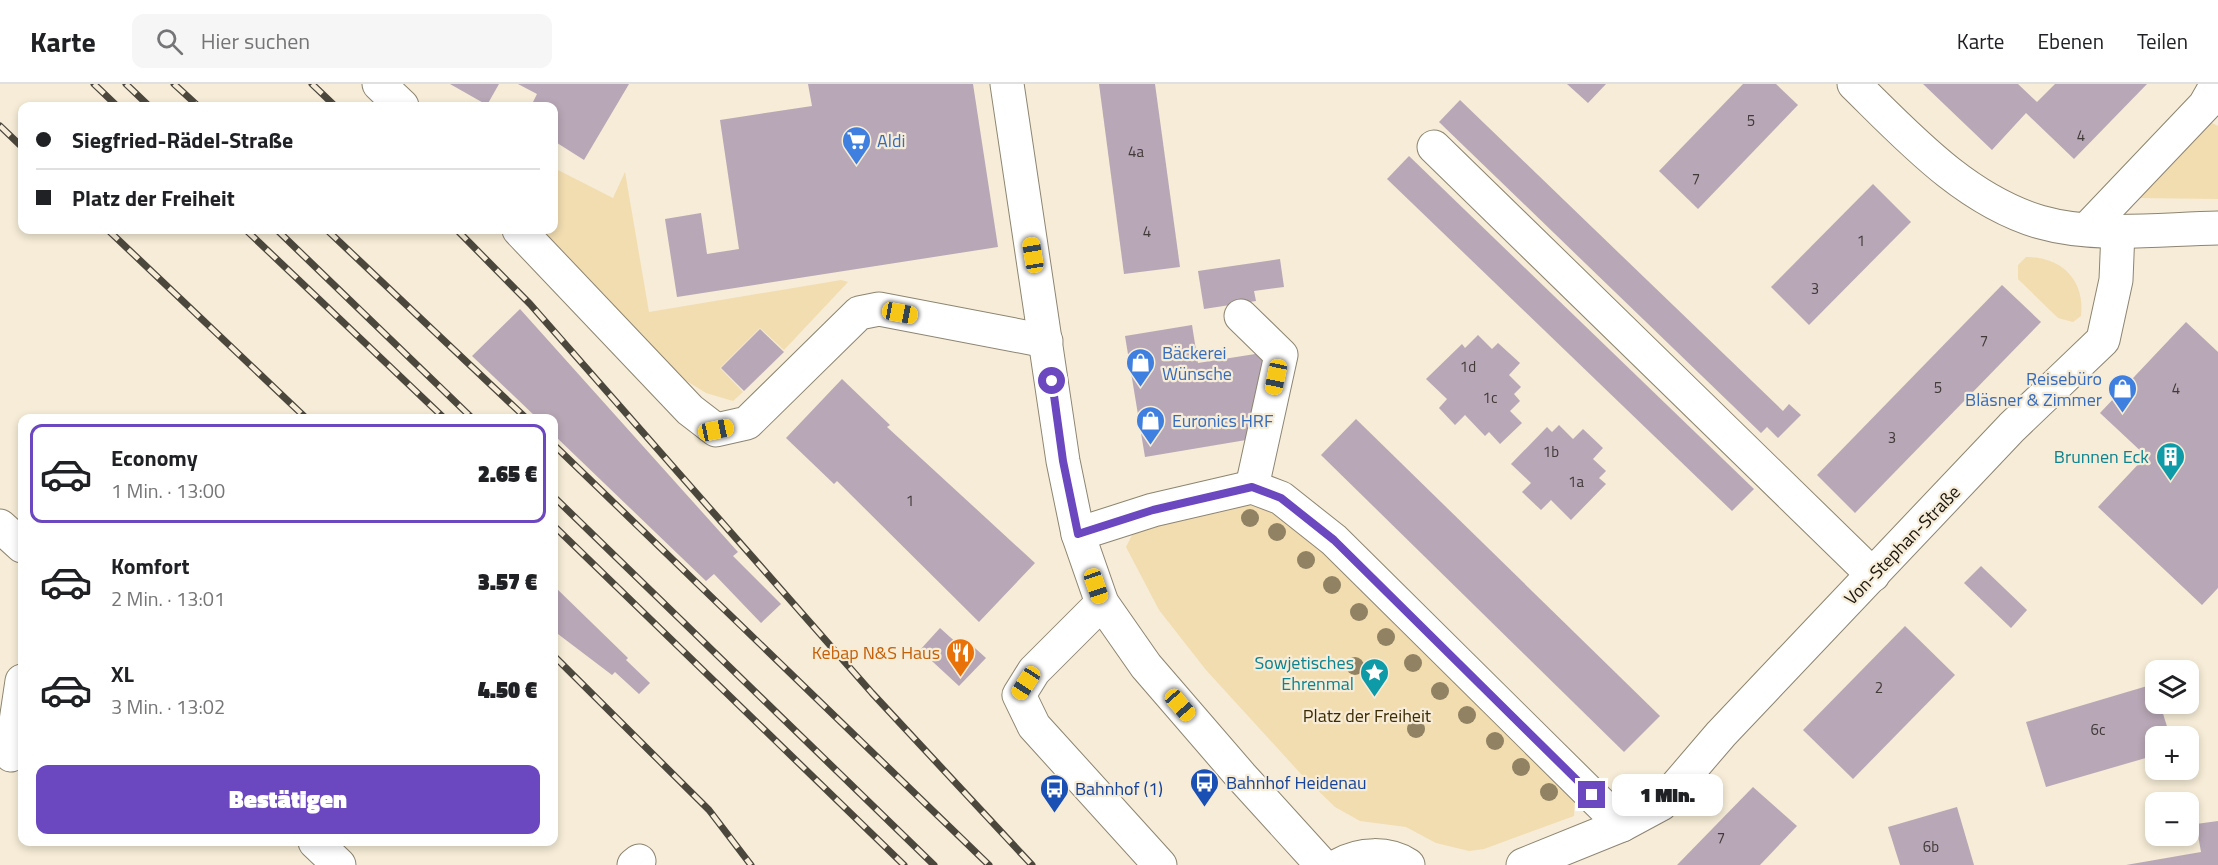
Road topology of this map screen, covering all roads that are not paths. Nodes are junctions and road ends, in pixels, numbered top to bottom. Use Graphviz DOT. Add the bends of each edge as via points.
graph roads {
  1 [pos="379,84"];
  2 [pos="1007,84"];
  3 [pos="1854,84"];
  4 [pos="2217,84"];
  5 [pos="398,102"];
  6 [pos="1434,147"];
  7 [pos="2218,228"];
  8 [pos="2103,230"];
  9 [pos="523,234"];
  10 [pos="1241,316"];
  11 [pos="1047,341"];
  12 [pos="1252,487"];
  13 [pos="0,526"];
  14 [pos="1078,534"];
  15 [pos="18,542"];
  16 [pos="1873,575"];
  17 [pos="1102,603"];
  18 [pos="18,726"];
  19 [pos="10,755"];
  20 [pos="1622,825"];
  21 [pos="319,846"];
  22 [pos="339,865"];
  23 [pos="1160,865"];
  24 [pos="1322,865"];
  25 [pos="1339,865"];
  26 [pos="1408,865"];
  27 [pos="1523,865"];
  1 -- 5 [label="street"];
  2 -- 11 [label="street"];
  3 -- 8 [label="street" via="1929,156 1987,199 2040,222"];
  4 -- 8 [label="street" via="2205,105"];
  6 -- 16 [label="street"];
  7 -- 8 [label="street"];
  8 -- 16 [label="street, Von-Stephan-Straße" via="2116,280 2103,340 2012,428"];
  9 -- 11 [label="street" via="690,410 716,430 747,423 859,314 879,309"];
  10 -- 12 [label="street" via="1281,356"];
  11 -- 14 [label="street" via="1063,461"];
  12 -- 14 [label="street" via="1153,510"];
  12 -- 20 [label="street" via="1281,498 1334,540"];
  13 -- 15 [label="street"];
  14 -- 17 [label="street"];
  16 -- 20 [label="street, Von-Stephan-Straße" via="1721,734 1661,804"];
  17 -- 23 [label="street" via="1034,671 1019,695 1034,726"];
  17 -- 24 [label="street" via="1146,666"];
  18 -- 19 [label="street"];
  20 -- 27 [label="street"];
  21 -- 22 [label="street"];
  25 -- 26 [label="street" via="1373,855"];
}
